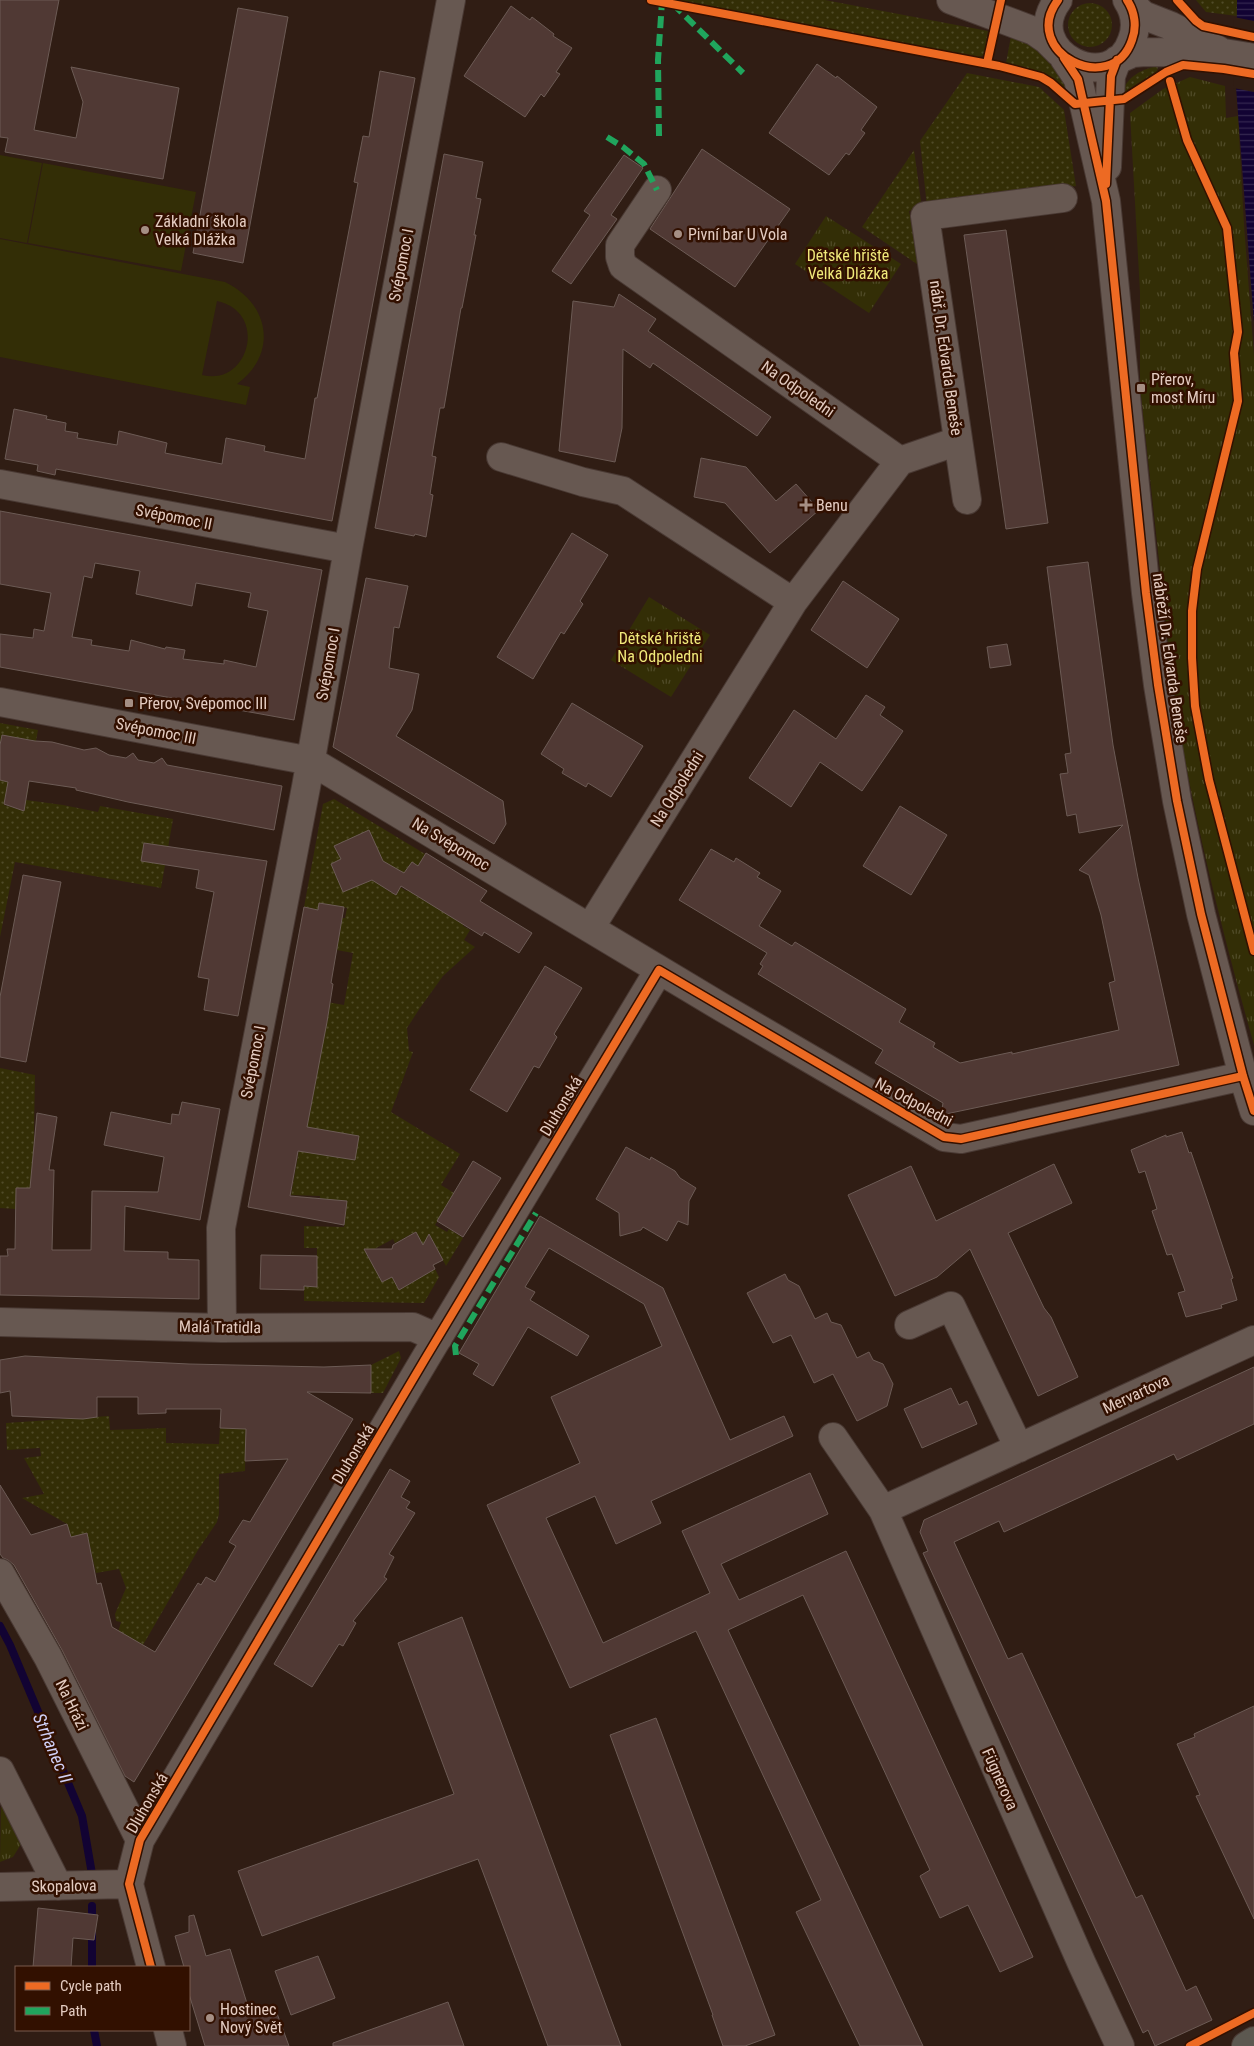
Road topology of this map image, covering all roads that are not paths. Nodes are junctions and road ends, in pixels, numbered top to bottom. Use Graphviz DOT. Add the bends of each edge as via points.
graph roads {
  1 [pos="451,0"];
  2 [pos="951,0"];
  3 [pos="1058,0"];
  4 [pos="1128,1"];
  5 [pos="1224,52"];
  6 [pos="1062,55"];
  7 [pos="1254,58"];
  8 [pos="1118,60"];
  9 [pos="657,190"];
  10 [pos="1063,198"];
  11 [pos="1106,201"];
  12 [pos="958,441"];
  13 [pos="501,457"];
  14 [pos="900,461"];
  15 [pos="0,484"];
  16 [pos="967,500"];
  17 [pos="348,549"];
  18 [pos="793,602"];
  19 [pos="0,702"];
  20 [pos="311,761"];
  21 [pos="590,928"];
  22 [pos="659,970"];
  23 [pos="1243,1076"];
  24 [pos="1254,1111"];
  25 [pos="0,1322"];
  26 [pos="909,1325"];
  27 [pos="222,1328"];
  28 [pos="438,1338"];
  29 [pos="1254,1340"];
  30 [pos="833,1436"];
  31 [pos="1019,1448"];
  32 [pos="883,1510"];
  33 [pos="0,1573"];
  34 [pos="0,1771"];
  35 [pos="140,1840"];
  36 [pos="129,1884"];
  37 [pos="58,1886"];
  38 [pos="0,1887"];
  39 [pos="151,1966"];
  40 [pos="168,2031"];
  41 [pos="1254,2041"];
  42 [pos="172,2046"];
  43 [pos="1120,2046"];
  44 [pos="1246,2046"];
  1 -- 17 [label="street, Svépomoc I"];
  2 -- 6 [label="street" via="1034,31"];
  3 -- 6 [label="street" via="1052,11 1050,28 1051,37"];
  4 -- 5 [label="street" via="1143,15"];
  4 -- 8 [label="street, nábřeží Dr. Edvarda Beneše" via="1134,12 1135,34 1126,53"];
  5 -- 7 [label="street"];
  5 -- 8 [label="street" via="1145,52"];
  6 -- 8 [label="street" via="1080,66 1096,68"];
  6 -- 11 [label="street, nábřeží Dr. Edvarda Beneše" via="1078,79"];
  8 -- 11 [label="street, nábřeží Dr. Edvarda Beneše" via="1111,76"];
  9 -- 14 [label="street, Na Odpoledni" via="620,245 624,266"];
  10 -- 12 [label="street, nábř. Dr. Edvarda Beneše" via="925,216"];
  11 -- 23 [label="street, nábřeží Dr. Edvarda Beneše" via="1158,686 1177,801 1201,914"];
  12 -- 14 [label="street"];
  12 -- 16 [label="street, nábř. Dr. Edvarda Beneše"];
  13 -- 18 [label="street" via="623,491"];
  14 -- 18 [label="street, Na Odpoledni"];
  15 -- 17 [label="street, Svépomoc II"];
  17 -- 20 [label="street, Svépomoc I"];
  18 -- 21 [label="street, Na Odpoledni"];
  19 -- 20 [label="street, Svépomoc III"];
  20 -- 21 [label="street, Na Svépomoc"];
  20 -- 27 [label="street, Svépomoc I" via="221,1228"];
  21 -- 22 [label="street, Na Odpoledni"];
  22 -- 23 [label="street, Na Odpoledni" via="944,1137 961,1138"];
  22 -- 28 [label="street, Dluhonská"];
  23 -- 24 [label="street, nábřeží Dr. Edvarda Beneše"];
  25 -- 27 [label="street, Malá Tratidla"];
  26 -- 31 [label="street" via="951,1306"];
  27 -- 28 [label="street, Malá Tratidla" via="413,1327"];
  28 -- 35 [label="street, Dluhonská"];
  29 -- 31 [label="street, Mervartova"];
  30 -- 32 [label="street"];
  31 -- 32 [label="street, Mervartova"];
  32 -- 43 [label="street, Fügnerova"];
  33 -- 35 [label="street, Na Hrázi" via="48,1656"];
  34 -- 37 [label="street"];
  35 -- 36 [label="street, Dluhonská"];
  36 -- 37 [label="street, Skopalova"];
  36 -- 39 [label="street, Dluhonská"];
  37 -- 38 [label="street, Skopalova"];
  40 -- 42 [label="street"];
  41 -- 44 [label="main road"];
}
